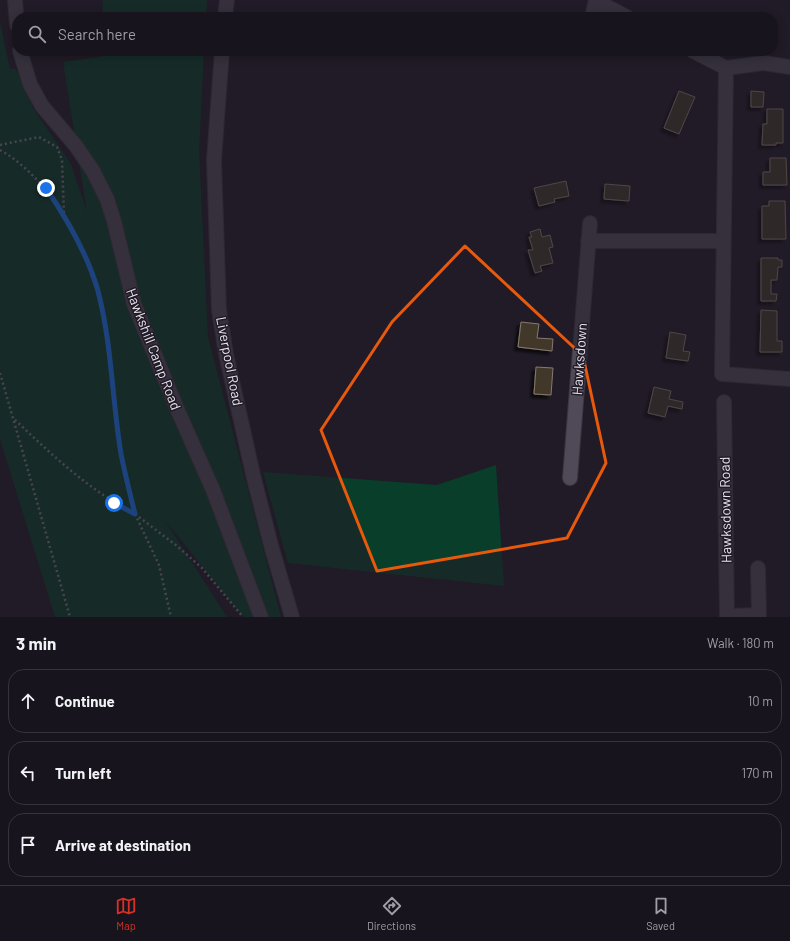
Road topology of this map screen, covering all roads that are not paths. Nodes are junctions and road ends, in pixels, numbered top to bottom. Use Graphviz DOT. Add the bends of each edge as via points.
graph roads {
  1 [pos="15,0"];
  2 [pos="227,0"];
  3 [pos="596,1"];
  4 [pos="16,12"];
  5 [pos="226,12"];
  6 [pos="593,12"];
  7 [pos="617,12"];
  8 [pos="21,56"];
  9 [pos="222,56"];
  10 [pos="703,56"];
  11 [pos="790,67"];
  12 [pos="726,68"];
  13 [pos="590,223"];
  14 [pos="588,240"];
  15 [pos="724,241"];
  16 [pos="790,379"];
  17 [pos="724,402"];
  18 [pos="570,478"];
  19 [pos="758,568"];
  20 [pos="727,616"];
  21 [pos="759,616"];
  22 [pos="261,617"];
  23 [pos="292,617"];
  1 -- 4 [label="street"];
  2 -- 5 [label="street"];
  3 -- 6 [label="street"];
  3 -- 7 [label="street"];
  8 -- 22 [label="street, Hawkshill Camp Road" via="30,84 42,106 76,146 93,171 107,199 134,304 212,490"];
  9 -- 23 [label="street, Liverpool Road" via="214,160 219,310 226,354 254,479"];
  10 -- 12 [label="street"];
  11 -- 12 [label="street" via="764,63"];
  12 -- 15 [label="street"];
  13 -- 14 [label="street, Hawksdown"];
  14 -- 15 [label="street"];
  14 -- 18 [label="street, Hawksdown"];
  15 -- 16 [label="street" via="722,374"];
  17 -- 20 [label="street, Hawksdown Road"];
  19 -- 21 [label="street"];
  20 -- 21 [label="street"];
}
